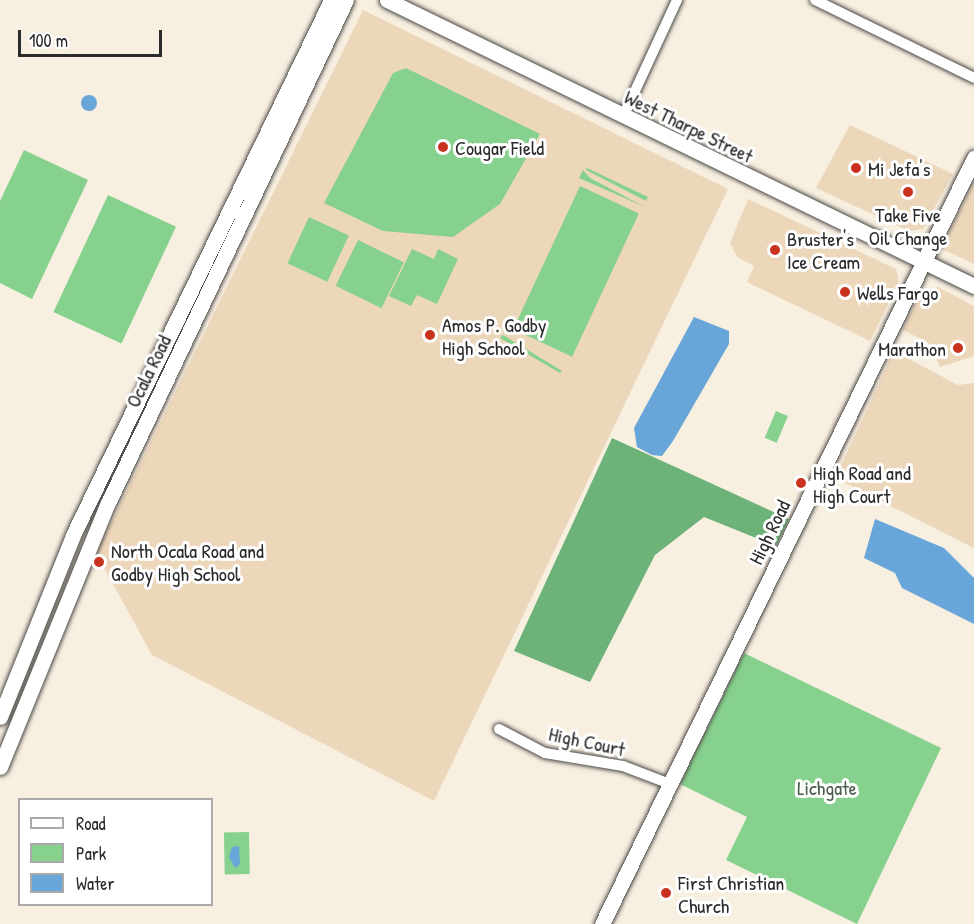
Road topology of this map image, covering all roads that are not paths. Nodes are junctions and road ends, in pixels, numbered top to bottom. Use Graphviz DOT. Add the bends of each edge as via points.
graph roads {
  1 [pos="331,0"];
  2 [pos="346,0"];
  3 [pos="387,0"];
  4 [pos="676,0"];
  5 [pos="815,0"];
  6 [pos="974,78"];
  7 [pos="623,117"];
  8 [pos="255,157"];
  9 [pos="974,158"];
  10 [pos="271,165"];
  11 [pos="923,261"];
  12 [pos="974,286"];
  13 [pos="115,446"];
  14 [pos="131,454"];
  15 [pos="105,467"];
  16 [pos="121,475"];
  17 [pos="49,592"];
  18 [pos="62,608"];
  19 [pos="2,712"];
  20 [pos="20,713"];
  21 [pos="7,726"];
  22 [pos="499,729"];
  23 [pos="0,766"];
  24 [pos="670,784"];
  25 [pos="602,924"];
  1 -- 8 [label="main road, Ocala Road"];
  2 -- 10 [label="main road, Ocala Road"];
  3 -- 7 [label="main road, West Tharpe Street"];
  4 -- 7 [label="street"];
  5 -- 6 [label="street"];
  7 -- 11 [label="main road, West Tharpe Street"];
  8 -- 10 [label="main road"];
  8 -- 13 [label="main road, Ocala Road"];
  9 -- 11 [label="main road, High Road"];
  10 -- 14 [label="main road, Ocala Road"];
  11 -- 12 [label="main road, West Tharpe Street"];
  11 -- 24 [label="main road, High Road"];
  13 -- 14 [label="main road"];
  13 -- 15 [label="main road, Ocala Road"];
  14 -- 16 [label="main road, Ocala Road"];
  15 -- 16 [label="main road"];
  15 -- 17 [label="main road, Ocala Road"];
  16 -- 18 [label="main road, Ocala Road"];
  17 -- 18 [label="main road"];
  17 -- 19 [label="main road, Ocala Road"];
  18 -- 20 [label="main road, Ocala Road"];
  19 -- 20 [label="main road"];
  20 -- 21 [label="main road, Ocala Road"];
  21 -- 23 [label="main road, Ocala Road"];
  22 -- 24 [label="street, High Court" via="545,753 623,766"];
  24 -- 25 [label="main road, High Road"];
}
